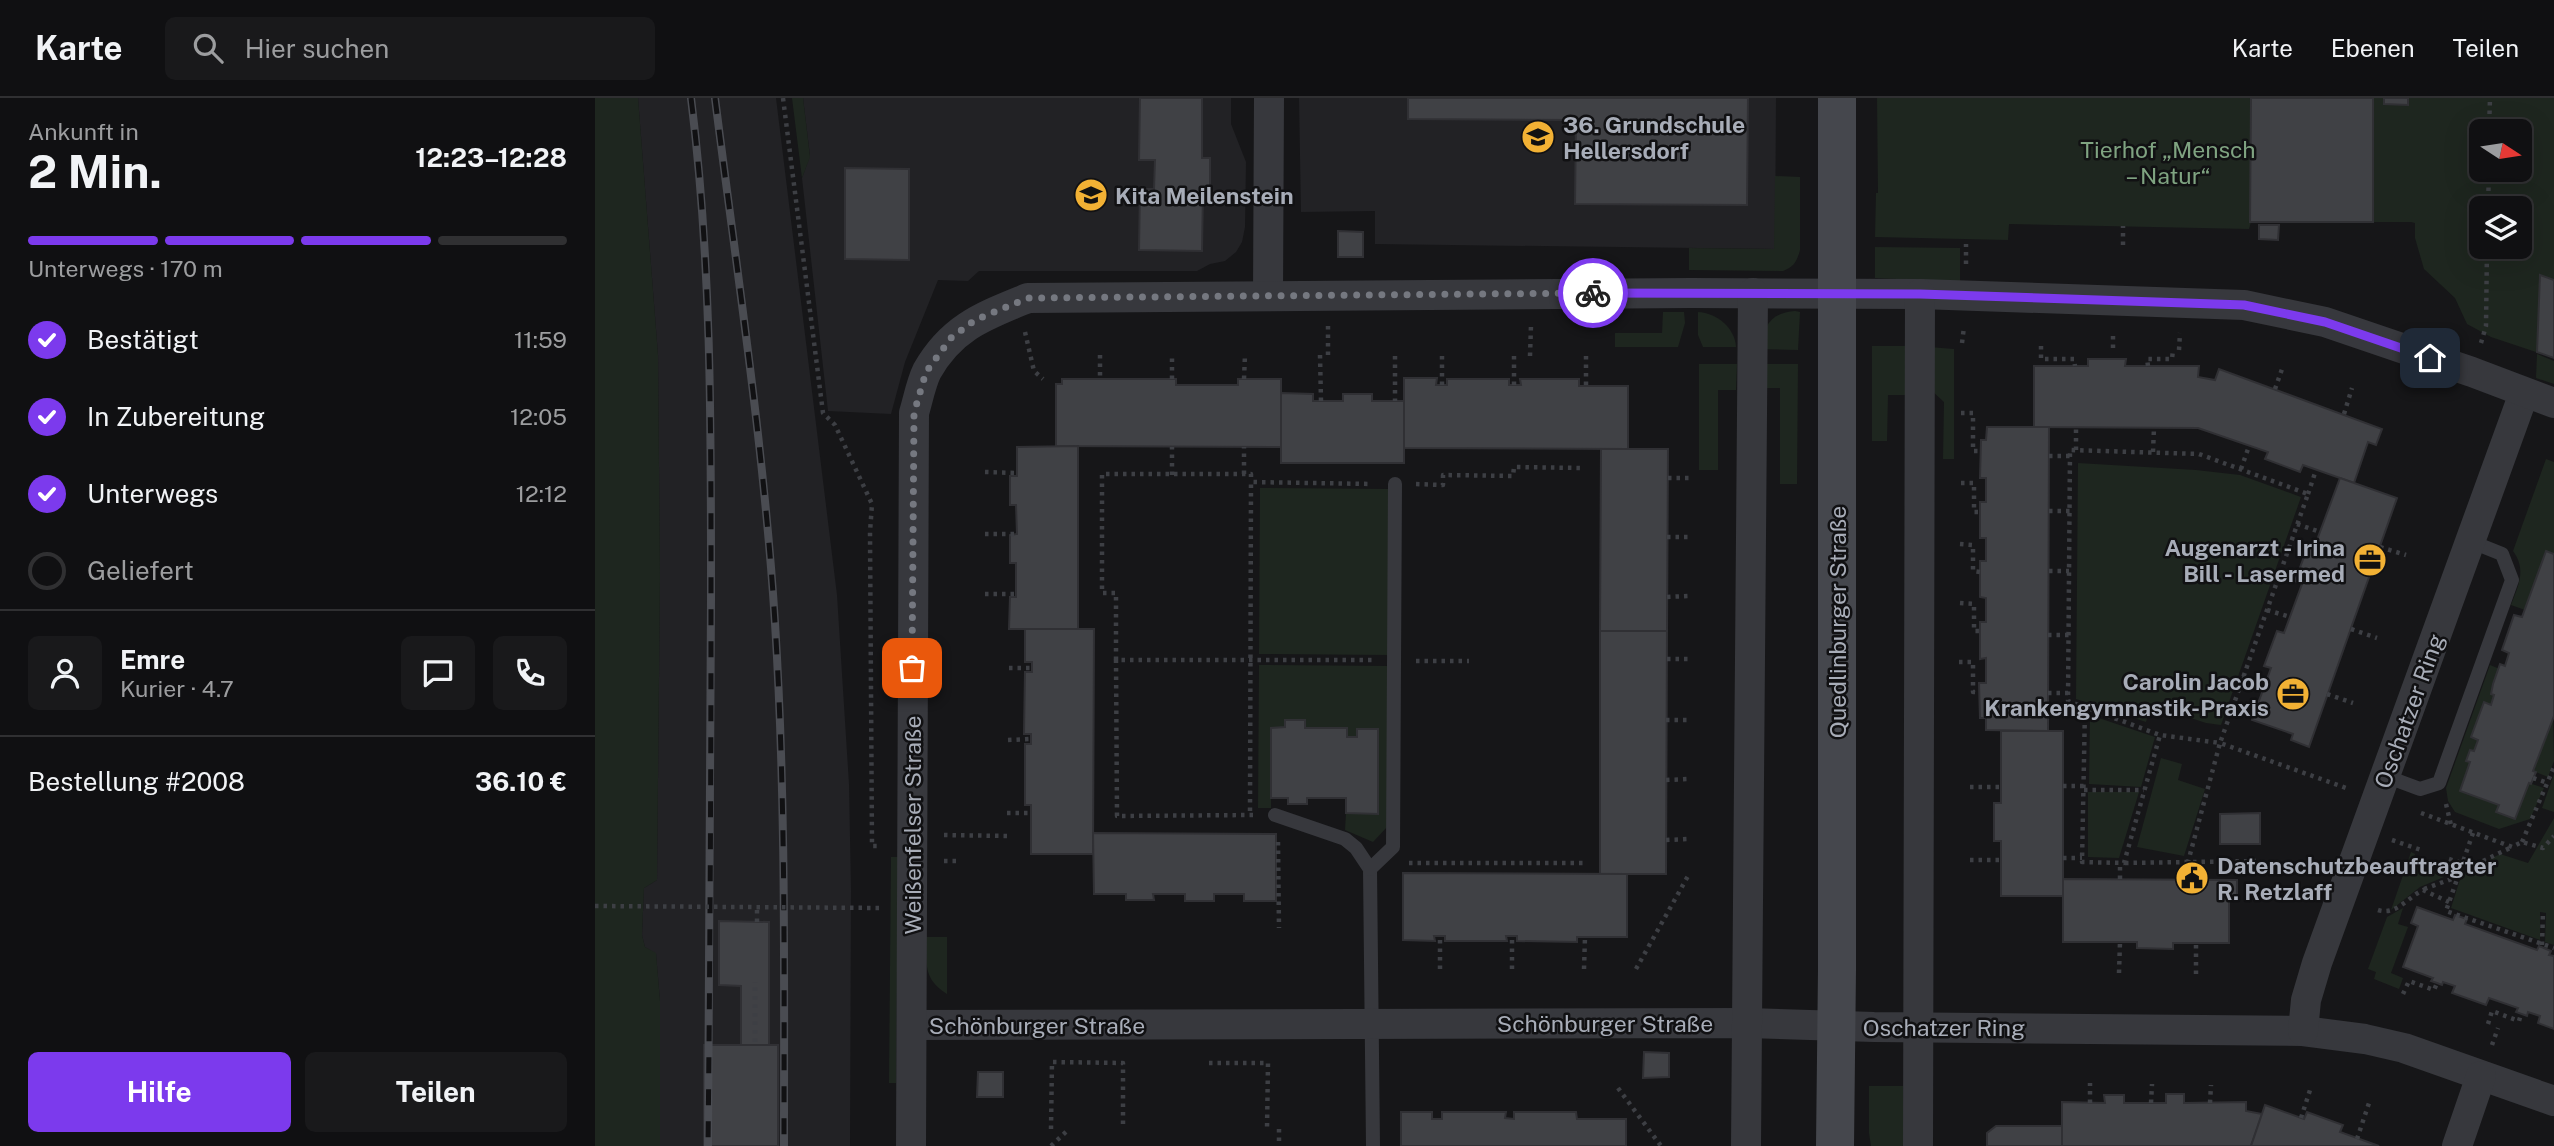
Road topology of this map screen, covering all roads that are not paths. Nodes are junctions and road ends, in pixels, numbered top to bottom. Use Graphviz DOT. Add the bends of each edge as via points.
graph roads {
  1 [pos="1269,98"];
  2 [pos="1837,98"];
  3 [pos="1753,293"];
  4 [pos="1920,294"];
  5 [pos="1268,295"];
  6 [pos="1837,295"];
  7 [pos="2524,393"];
  8 [pos="2554,403"];
  9 [pos="1395,484"];
  10 [pos="2472,542"];
  11 [pos="2385,776"];
  12 [pos="1277,816"];
  13 [pos="1373,866"];
  14 [pos="1748,1023"];
  15 [pos="1372,1024"];
  16 [pos="912,1025"];
  17 [pos="1837,1026"];
  18 [pos="1918,1027"];
  19 [pos="2303,1031"];
  20 [pos="2481,1076"];
  21 [pos="2554,1101"];
  22 [pos="911,1146"];
  23 [pos="1373,1146"];
  24 [pos="1746,1146"];
  25 [pos="1835,1146"];
  26 [pos="1918,1146"];
  27 [pos="2457,1146"];
  1 -- 5 [label="street"];
  2 -- 6 [label="street, Quedlinburger Straße"];
  3 -- 5 [label="street, Weißenfelser Straße"];
  3 -- 6 [label="street, Weißenfelser Straße"];
  3 -- 14 [label="street"];
  4 -- 6 [label="street"];
  4 -- 7 [label="street" via="2244,305 2325,322"];
  4 -- 18 [label="street"];
  5 -- 16 [label="street, Weißenfelser Straße" via="1028,298 975,320 951,338 926,372 914,413"];
  6 -- 17 [label="street, Quedlinburger Straße"];
  7 -- 8 [label="street"];
  7 -- 10 [label="street, Oschatzer Ring"];
  9 -- 13 [label="lane" via="1393,847"];
  10 -- 11 [label="street, Oschatzer Ring"];
  10 -- 11 [label="lane" via="2502,554 2511,580 2439,783 2420,789"];
  11 -- 19 [label="street, Oschatzer Ring" via="2317,963"];
  12 -- 13 [label="lane" via="1345,839"];
  13 -- 15 [label="lane"];
  14 -- 15 [label="street, Schönburger Straße"];
  14 -- 17 [label="street, Schönburger Straße"];
  14 -- 24 [label="street"];
  15 -- 16 [label="street, Schönburger Straße"];
  15 -- 23 [label="lane"];
  16 -- 22 [label="street, Weißenfelser Straße"];
  17 -- 18 [label="street, Oschatzer Ring"];
  17 -- 25 [label="street, Quedlinburger Straße"];
  18 -- 19 [label="street, Oschatzer Ring"];
  18 -- 26 [label="street"];
  19 -- 20 [label="street, Oschatzer Ring" via="2391,1045"];
  20 -- 21 [label="street, Oschatzer Ring"];
  20 -- 27 [label="street"];
}
